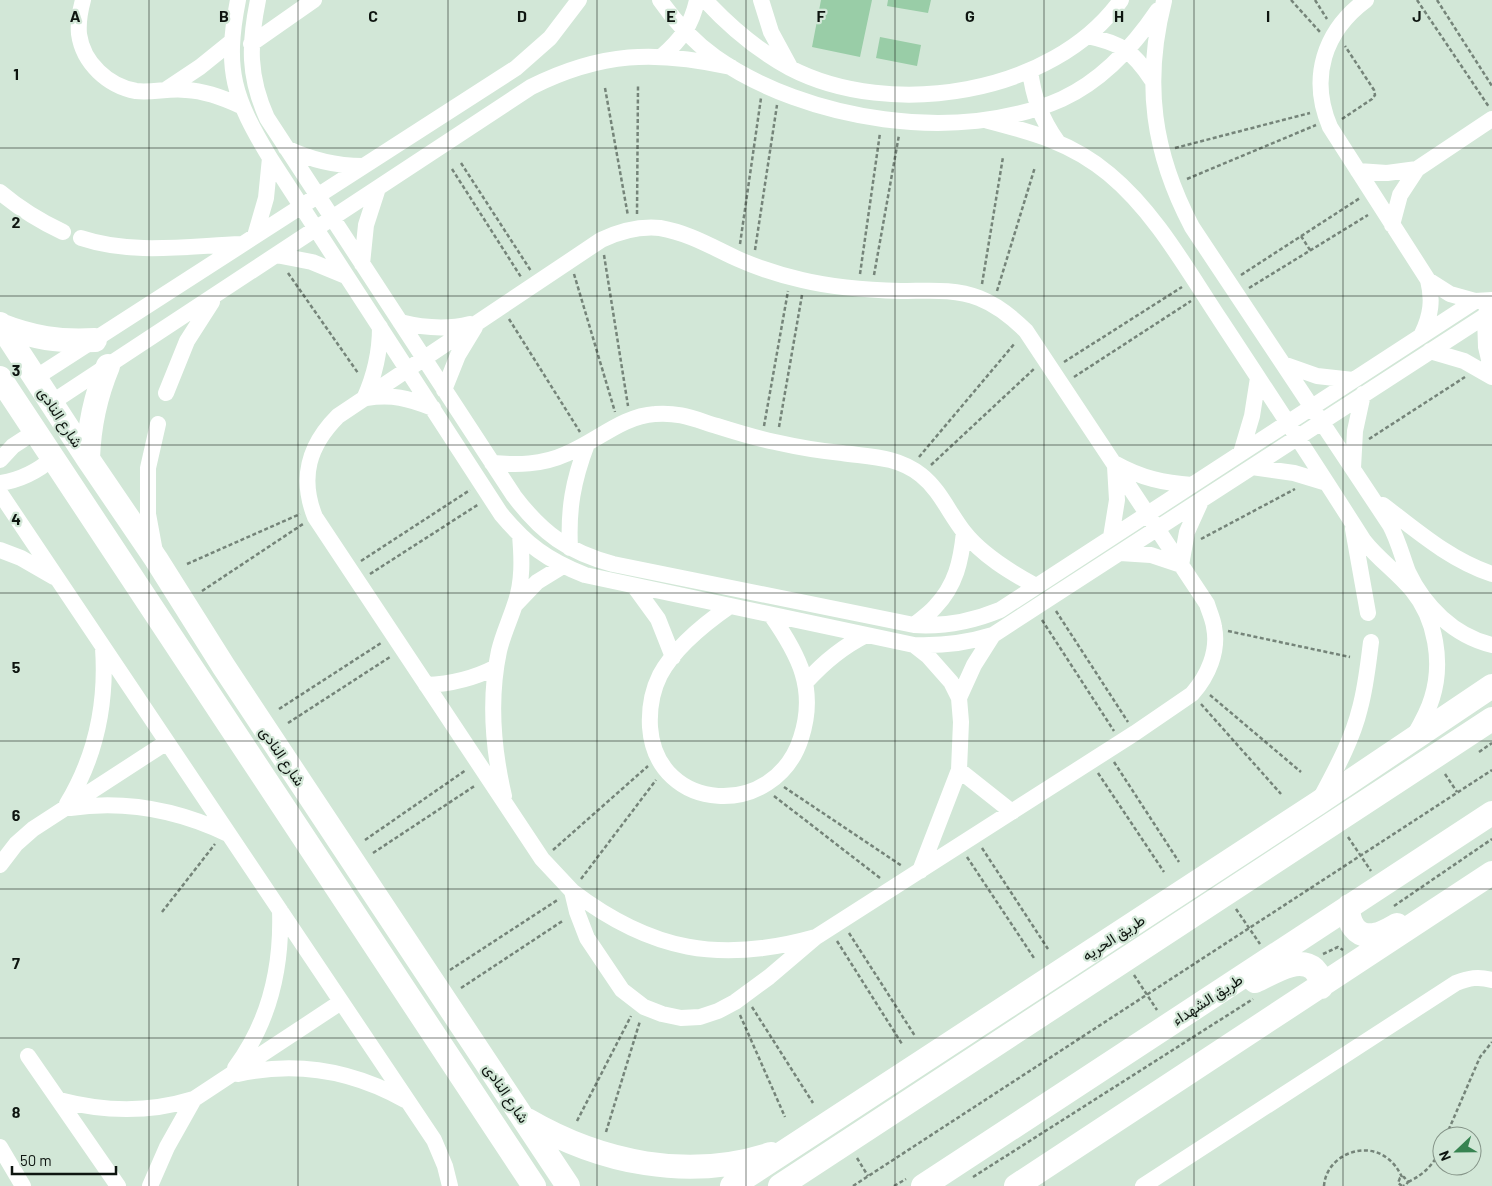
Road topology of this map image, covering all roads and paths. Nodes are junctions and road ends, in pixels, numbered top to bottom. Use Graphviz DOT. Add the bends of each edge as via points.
graph roads {
  1 [pos="83,0"];
  2 [pos="238,0"];
  3 [pos="258,0"];
  4 [pos="314,0"];
  5 [pos="580,0"];
  6 [pos="660,0"];
  7 [pos="697,0"];
  8 [pos="705,0"];
  9 [pos="760,0"];
  10 [pos="1121,0"];
  11 [pos="1291,0"];
  12 [pos="1315,0"];
  13 [pos="1366,0"];
  14 [pos="1417,0"];
  15 [pos="1437,0"];
  16 [pos="1164,1"];
  17 [pos="686,32"];
  18 [pos="1087,36"];
  19 [pos="1332,37"];
  20 [pos="231,42"];
  21 [pos="251,44"];
  22 [pos="1128,51"];
  23 [pos="662,56"];
  24 [pos="731,67"];
  25 [pos="791,68"];
  26 [pos="1030,70"];
  27 [pos="1152,80"];
  28 [pos="763,84"];
  29 [pos="638,86"];
  30 [pos="1492,86"];
  31 [pos="605,88"];
  32 [pos="167,89"];
  33 [pos="780,91"];
  34 [pos="242,106"];
  35 [pos="1038,109"];
  36 [pos="1492,112"];
  37 [pos="882,119"];
  38 [pos="1327,119"];
  39 [pos="985,120"];
  40 [pos="1492,120"];
  41 [pos="901,121"];
  42 [pos="1057,141"];
  43 [pos="286,148"];
  44 [pos="1161,152"];
  45 [pos="1004,156"];
  46 [pos="270,158"];
  47 [pos="461,163"];
  48 [pos="363,166"];
  49 [pos="1035,167"];
  50 [pos="452,169"];
  51 [pos="1417,169"];
  52 [pos="1358,171"];
  53 [pos="1172,185"];
  54 [pos="378,188"];
  55 [pos="1370,191"];
  56 [pos="0,192"];
  57 [pos="317,196"];
  58 [pos="302,206"];
  59 [pos="1380,207"];
  60 [pos="332,218"];
  61 [pos="1392,225"];
  62 [pos="316,228"];
  63 [pos="634,229"];
  64 [pos="63,232"];
  65 [pos="1301,236"];
  66 [pos="81,238"];
  67 [pos="249,240"];
  68 [pos="601,240"];
  69 [pos="1310,250"];
  70 [pos="276,255"];
  71 [pos="570,260"];
  72 [pos="745,262"];
  73 [pos="362,264"];
  74 [pos="346,276"];
  75 [pos="798,279"];
  76 [pos="1428,280"];
  77 [pos="533,285"];
  78 [pos="1198,287"];
  79 [pos="1233,289"];
  80 [pos="865,290"];
  81 [pos="217,294"];
  82 [pos="986,301"];
  83 [pos="1486,305"];
  84 [pos="501,307"];
  85 [pos="400,322"];
  86 [pos="477,323"];
  87 [pos="0,324"];
  88 [pos="380,327"];
  89 [pos="1026,331"];
  90 [pos="1422,334"];
  91 [pos="95,340"];
  92 [pos="1430,351"];
  93 [pos="424,358"];
  94 [pos="1283,364"];
  95 [pos="1048,365"];
  96 [pos="108,366"];
  97 [pos="407,370"];
  98 [pos="1488,372"];
  99 [pos="0,378"];
  100 [pos="35,378"];
  101 [pos="1258,378"];
  102 [pos="1353,380"];
  103 [pos="1062,384"];
  104 [pos="444,390"];
  105 [pos="166,393"];
  106 [pos="366,394"];
  107 [pos="1364,394"];
  108 [pos="51,403"];
  109 [pos="1312,407"];
  110 [pos="433,408"];
  111 [pos="1322,422"];
  112 [pos="624,423"];
  113 [pos="1287,423"];
  114 [pos="158,424"];
  115 [pos="36,431"];
  116 [pos="1297,438"];
  117 [pos="769,441"];
  118 [pos="587,444"];
  119 [pos="1353,450"];
  120 [pos="1241,453"];
  121 [pos="53,458"];
  122 [pos="0,460"];
  123 [pos="88,460"];
  124 [pos="492,462"];
  125 [pos="1114,464"];
  126 [pos="1252,467"];
  127 [pos="1353,468"];
  128 [pos="916,471"];
  129 [pos="1320,481"];
  130 [pos="481,482"];
  131 [pos="0,483"];
  132 [pos="1192,484"];
  133 [pos="0,493"];
  134 [pos="1371,496"];
  135 [pos="490,497"];
  136 [pos="1201,500"];
  137 [pos="314,513"];
  138 [pos="1147,514"];
  139 [pos="1352,522"];
  140 [pos="1157,528"];
  141 [pos="964,532"];
  142 [pos="520,535"];
  143 [pos="1112,537"];
  144 [pos="570,548"];
  145 [pos="0,550"];
  146 [pos="1120,553"];
  147 [pos="1182,557"];
  148 [pos="156,559"];
  149 [pos="187,564"];
  150 [pos="563,566"];
  151 [pos="1492,574"];
  152 [pos="354,575"];
  153 [pos="58,579"];
  154 [pos="634,586"];
  155 [pos="1036,586"];
  156 [pos="202,590"];
  157 [pos="1049,599"];
  158 [pos="516,604"];
  159 [pos="730,606"];
  160 [pos="1034,608"];
  161 [pos="1368,613"];
  162 [pos="771,615"];
  163 [pos="914,625"];
  164 [pos="1215,628"];
  165 [pos="393,634"];
  166 [pos="866,635"];
  167 [pos="993,635"];
  168 [pos="1370,642"];
  169 [pos="914,645"];
  170 [pos="1492,645"];
  171 [pos="103,646"];
  172 [pos="402,648"];
  173 [pos="673,657"];
  174 [pos="1350,657"];
  175 [pos="224,667"];
  176 [pos="496,667"];
  177 [pos="806,682"];
  178 [pos="202,683"];
  179 [pos="426,684"];
  180 [pos="1492,686"];
  181 [pos="1196,690"];
  182 [pos="959,698"];
  183 [pos="246,699"];
  184 [pos="279,709"];
  185 [pos="224,716"];
  186 [pos="1492,719"];
  187 [pos="288,723"];
  188 [pos="1135,733"];
  189 [pos="1413,738"];
  190 [pos="167,742"];
  191 [pos="1120,742"];
  192 [pos="1106,751"];
  193 [pos="1382,760"];
  194 [pos="1091,761"];
  195 [pos="478,762"];
  196 [pos="661,764"];
  197 [pos="959,770"];
  198 [pos="1492,770"];
  199 [pos="1301,772"];
  200 [pos="1445,774"];
  201 [pos="488,777"];
  202 [pos="1396,781"];
  203 [pos="768,784"];
  204 [pos="1458,792"];
  205 [pos="1281,794"];
  206 [pos="1318,803"];
  207 [pos="506,805"];
  208 [pos="65,808"];
  209 [pos="1012,812"];
  210 [pos="1492,813"];
  211 [pos="227,833"];
  212 [pos="974,836"];
  213 [pos="1348,837"];
  214 [pos="365,840"];
  215 [pos="959,846"];
  216 [pos="373,853"];
  217 [pos="1360,856"];
  218 [pos="542,859"];
  219 [pos="1179,862"];
  220 [pos="0,865"];
  221 [pos="917,872"];
  222 [pos="1164,872"];
  223 [pos="1492,873"];
  224 [pos="1373,875"];
  225 [pos="894,888"];
  226 [pos="572,891"];
  227 [pos="1349,906"];
  228 [pos="1236,909"];
  229 [pos="280,910"];
  230 [pos="162,912"];
  231 [pos="577,912"];
  232 [pos="1426,916"];
  233 [pos="1249,928"];
  234 [pos="829,929"];
  235 [pos="1262,947"];
  236 [pos="1048,949"];
  237 [pos="1320,955"];
  238 [pos="1034,958"];
  239 [pos="1359,961"];
  240 [pos="450,970"];
  241 [pos="1134,975"];
  242 [pos="1492,980"];
  243 [pos="1225,987"];
  244 [pos="1321,987"];
  245 [pos="462,988"];
  246 [pos="1147,994"];
  247 [pos="1255,997"];
  248 [pos="740,998"];
  249 [pos="341,1002"];
  250 [pos="641,1005"];
  251 [pos="1159,1014"];
  252 [pos="915,1036"];
  253 [pos="1492,1042"];
  254 [pos="902,1044"];
  255 [pos="28,1056"];
  256 [pos="229,1076"];
  257 [pos="194,1099"];
  258 [pos="59,1100"];
  259 [pos="407,1101"];
  260 [pos="813,1103"];
  261 [pos="785,1117"];
  262 [pos="523,1118"];
  263 [pos="577,1121"];
  264 [pos="1450,1126"];
  265 [pos="606,1132"];
  266 [pos="794,1146"];
  267 [pos="0,1147"];
  268 [pos="855,1156"];
  269 [pos="1432,1165"];
  270 [pos="868,1176"];
  271 [pos="1402,1177"];
  272 [pos="967,1181"];
  273 [pos="1408,1182"];
  274 [pos="23,1186"];
  275 [pos="118,1186"];
  276 [pos="150,1186"];
  277 [pos="450,1186"];
  278 [pos="534,1186"];
  279 [pos="568,1186"];
  280 [pos="732,1186"];
  281 [pos="780,1186"];
  282 [pos="853,1186"];
  283 [pos="923,1186"];
  284 [pos="1016,1186"];
  285 [pos="1143,1186"];
  286 [pos="1324,1186"];
  287 [pos="1403,1186"];
  1 -- 32 [label="street" via="80,35 93,66 120,87 136,91"];
  2 -- 20 [label="street"];
  3 -- 21 [label="street"];
  4 -- 21 [label="street"];
  5 -- 48 [label="street" via="550,38 516,68"];
  6 -- 17 [label="street"];
  7 -- 17 [label="street"];
  8 -- 25 [label="street" via="727,24 758,49"];
  9 -- 25 [label="street" via="770,32"];
  10 -- 18 [label="street"];
  11 -- 19 [label="path"];
  12 -- 19 [label="path"];
  13 -- 19 [label="street" via="1348,14"];
  14 -- 36 [label="path"];
  15 -- 30 [label="path"];
  16 -- 22 [label="street"];
  16 -- 27 [label="street" via="1157,27"];
  17 -- 23 [label="street"];
  17 -- 24 [label="street"];
  18 -- 22 [label="street" via="1108,40"];
  18 -- 26 [label="street"];
  19 -- 38 [label="street" via="1320,75 1320,92"];
  19 -- 38 [label="path" via="1375,95"];
  20 -- 32 [label="street"];
  20 -- 34 [label="street" via="233,74"];
  21 -- 43 [label="street" via="251,64 259,101"];
  22 -- 27 [label="street"];
  22 -- 35 [label="street" via="1087,85"];
  23 -- 24 [label="street"];
  23 -- 54 [label="street" via="617,58 551,77"];
  24 -- 28 [label="street"];
  25 -- 26 [label="street" via="830,83 910,95 951,93 992,84"];
  26 -- 35 [label="street"];
  27 -- 44 [label="street"];
  28 -- 33 [label="street"];
  28 -- 72 [label="path"];
  29 -- 63 [label="path"];
  31 -- 63 [label="path"];
  32 -- 34 [label="street" via="205,92"];
  33 -- 37 [label="street" via="812,104"];
  33 -- 72 [label="path"];
  34 -- 46 [label="street"];
  35 -- 39 [label="street"];
  35 -- 42 [label="street"];
  37 -- 41 [label="street"];
  37 -- 80 [label="path"];
  38 -- 44 [label="path"];
  38 -- 52 [label="street"];
  38 -- 53 [label="path"];
  39 -- 41 [label="street"];
  39 -- 42 [label="street"];
  40 -- 51 [label="street"];
  41 -- 80 [label="path"];
  42 -- 78 [label="street" via="1086,157 1128,191 1147,212"];
  43 -- 48 [label="street" via="324,162"];
  43 -- 57 [label="street"];
  44 -- 53 [label="street"];
  45 -- 82 [label="path"];
  46 -- 58 [label="street"];
  46 -- 67 [label="street" via="266,198"];
  47 -- 77 [label="path"];
  48 -- 57 [label="street"];
  49 -- 82 [label="path"];
  50 -- 77 [label="path"];
  51 -- 52 [label="street" via="1387,173"];
  51 -- 61 [label="street" via="1400,195"];
  52 -- 55 [label="street"];
  53 -- 79 [label="street" via="1192,227"];
  54 -- 60 [label="street"];
  54 -- 73 [label="street" via="366,225"];
  55 -- 59 [label="street"];
  55 -- 65 [label="path"];
  56 -- 64 [label="street" via="38,220"];
  57 -- 58 [label="street"];
  57 -- 60 [label="street"];
  58 -- 62 [label="street"];
  58 -- 67 [label="street"];
  59 -- 61 [label="street"];
  59 -- 69 [label="path"];
  60 -- 62 [label="street"];
  60 -- 73 [label="street"];
  61 -- 76 [label="street"];
  62 -- 70 [label="street"];
  62 -- 74 [label="street"];
  63 -- 68 [label="street"];
  63 -- 72 [label="street" via="677,231"];
  65 -- 69 [label="path"];
  65 -- 79 [label="path"];
  66 -- 67 [label="street" via="142,248"];
  67 -- 91 [label="street"];
  68 -- 71 [label="street"];
  68 -- 112 [label="path"];
  69 -- 79 [label="path"];
  70 -- 74 [label="street" via="312,262"];
  70 -- 81 [label="street"];
  70 -- 106 [label="path"];
  71 -- 77 [label="street"];
  71 -- 112 [label="path"];
  72 -- 75 [label="street"];
  73 -- 85 [label="street"];
  74 -- 88 [label="street"];
  75 -- 80 [label="street"];
  75 -- 117 [label="path"];
  75 -- 117 [label="path"];
  76 -- 83 [label="street" via="1450,294"];
  76 -- 90 [label="street" via="1431,308"];
  77 -- 84 [label="street"];
  78 -- 95 [label="path"];
  78 -- 101 [label="street"];
  78 -- 103 [label="path"];
  79 -- 94 [label="street"];
  80 -- 82 [label="street" via="962,292"];
  81 -- 96 [label="street"];
  81 -- 105 [label="street" via="187,341"];
  82 -- 89 [label="street"];
  83 -- 90 [label="street"];
  83 -- 92 [label="street"];
  83 -- 98 [label="street"];
  84 -- 86 [label="street"];
  84 -- 118 [label="path"];
  85 -- 86 [label="street" via="439,328"];
  85 -- 93 [label="street"];
  86 -- 93 [label="street"];
  86 -- 104 [label="street" via="458,355"];
  87 -- 91 [label="street" via="46,339"];
  87 -- 100 [label="street, شارع النادى"];
  88 -- 97 [label="street"];
  88 -- 106 [label="street" via="378,359"];
  89 -- 95 [label="street"];
  89 -- 128 [label="path"];
  90 -- 102 [label="street"];
  91 -- 100 [label="street"];
  92 -- 98 [label="street"];
  92 -- 107 [label="street"];
  93 -- 97 [label="street"];
  93 -- 104 [label="street"];
  94 -- 102 [label="street" via="1317,376"];
  94 -- 109 [label="street"];
  95 -- 103 [label="street"];
  95 -- 128 [label="path"];
  96 -- 108 [label="street"];
  96 -- 123 [label="street" via="93,411"];
  97 -- 106 [label="street"];
  97 -- 110 [label="street"];
  98 -- 119 [label="path"];
  99 -- 115 [label="street, شارع النادى"];
  100 -- 108 [label="street, شارع النادى"];
  101 -- 113 [label="street"];
  101 -- 120 [label="street" via="1252,416"];
  102 -- 109 [label="street"];
  103 -- 125 [label="street"];
  104 -- 124 [label="street"];
  106 -- 110 [label="street" via="399,396"];
  106 -- 137 [label="street" via="326,428 310,458 308,492"];
  107 -- 111 [label="street"];
  107 -- 119 [label="street"];
  108 -- 123 [label="street, شارع النادى"];
  109 -- 111 [label="street"];
  109 -- 113 [label="street"];
  110 -- 130 [label="street"];
  111 -- 116 [label="street"];
  111 -- 127 [label="street"];
  112 -- 117 [label="street" via="648,414 686,415"];
  112 -- 118 [label="street"];
  113 -- 116 [label="street"];
  113 -- 120 [label="street"];
  114 -- 148 [label="street" via="148,468 148,514"];
  115 -- 121 [label="street, شارع النادى"];
  115 -- 122 [label="street" via="13,446"];
  116 -- 126 [label="street"];
  116 -- 129 [label="street"];
  117 -- 128 [label="street" via="877,456"];
  118 -- 124 [label="street" via="542,462 517,465"];
  118 -- 144 [label="street" via="571,495"];
  119 -- 127 [label="street"];
  120 -- 132 [label="street"];
  121 -- 131 [label="street" via="32,474"];
  121 -- 178 [label="street, شارع النادى"];
  123 -- 148 [label="street, شارع النادى"];
  124 -- 144 [label="street" via="530,517"];
  125 -- 132 [label="street" via="1152,480"];
  125 -- 138 [label="street"];
  125 -- 143 [label="street" via="1117,500"];
  126 -- 129 [label="street"];
  126 -- 136 [label="street"];
  127 -- 134 [label="street"];
  128 -- 141 [label="street" via="933,486"];
  129 -- 139 [label="street"];
  129 -- 147 [label="path"];
  130 -- 135 [label="street"];
  130 -- 152 [label="path"];
  132 -- 138 [label="street"];
  133 -- 153 [label="street"];
  134 -- 151 [label="street" via="1447,553"];
  134 -- 170 [label="street" via="1390,525 1408,570 1431,608 1466,635"];
  135 -- 142 [label="street"];
  135 -- 152 [label="path"];
  136 -- 140 [label="street"];
  136 -- 147 [label="street" via="1187,532"];
  137 -- 149 [label="path"];
  137 -- 152 [label="street"];
  137 -- 156 [label="path"];
  138 -- 140 [label="street"];
  138 -- 143 [label="street"];
  139 -- 161 [label="street"];
  139 -- 189 [label="street" via="1372,551 1414,592 1433,632 1437,676 1427,712"];
  140 -- 146 [label="street"];
  140 -- 147 [label="street"];
  141 -- 155 [label="street" via="998,562"];
  141 -- 163 [label="street" via="961,560 951,585 935,607"];
  142 -- 150 [label="street"];
  142 -- 158 [label="street" via="521,570"];
  143 -- 155 [label="street"];
  144 -- 163 [label="street" via="613,564"];
  145 -- 153 [label="street"];
  146 -- 147 [label="street"];
  146 -- 157 [label="street"];
  147 -- 164 [label="street" via="1207,604"];
  148 -- 175 [label="street, شارع النادى"];
  150 -- 154 [label="street" via="585,575"];
  150 -- 158 [label="street" via="537,582"];
  152 -- 165 [label="street"];
  153 -- 171 [label="street"];
  154 -- 159 [label="street"];
  154 -- 173 [label="street" via="658,619"];
  155 -- 163 [label="street" via="984,617 950,625"];
  157 -- 160 [label="street"];
  157 -- 188 [label="path"];
  158 -- 176 [label="street"];
  159 -- 162 [label="street"];
  159 -- 173 [label="street" via="699,630"];
  160 -- 167 [label="street"];
  160 -- 191 [label="path"];
  162 -- 166 [label="street"];
  162 -- 177 [label="street" via="792,647"];
  164 -- 174 [label="path"];
  164 -- 181 [label="street" via="1210,668"];
  165 -- 172 [label="street"];
  165 -- 184 [label="path"];
  166 -- 169 [label="street"];
  166 -- 177 [label="street" via="833,655"];
  167 -- 169 [label="street" via="946,645"];
  167 -- 182 [label="street"];
  168 -- 206 [label="street" via="1360,709 1349,741"];
  169 -- 182 [label="street" via="941,668"];
  171 -- 190 [label="street"];
  171 -- 208 [label="street" via="104,689 98,730 85,771"];
  172 -- 179 [label="street"];
  172 -- 187 [label="path"];
  173 -- 196 [label="street" via="660,675 649,716 651,738"];
  175 -- 178 [label="street" via="218,681"];
  175 -- 183 [label="street, شارع النادى"];
  176 -- 179 [label="street" via="463,681"];
  176 -- 207 [label="street" via="495,736"];
  177 -- 203 [label="street" via="806,725 799,745 788,764"];
  178 -- 185 [label="street, شارع النادى"];
  179 -- 195 [label="street"];
  180 -- 189 [label="street, طريق الحريه"];
  181 -- 188 [label="street"];
  181 -- 199 [label="path"];
  181 -- 205 [label="path"];
  182 -- 197 [label="street"];
  183 -- 185 [label="street" via="231,702"];
  183 -- 262 [label="street, شارع النادى"];
  185 -- 278 [label="street, شارع النادى"];
  186 -- 202 [label="street, طريق الحريه"];
  188 -- 191 [label="street"];
  189 -- 193 [label="street, طريق الحريه"];
  190 -- 208 [label="street"];
  190 -- 211 [label="street"];
  191 -- 192 [label="street"];
  192 -- 194 [label="street"];
  192 -- 219 [label="path"];
  193 -- 202 [label="street"];
  193 -- 206 [label="street, طريق الحريه"];
  194 -- 209 [label="street"];
  194 -- 222 [label="path"];
  195 -- 201 [label="street"];
  195 -- 214 [label="path"];
  196 -- 203 [label="street" via="680,783 721,797 742,795"];
  196 -- 218 [label="path"];
  196 -- 226 [label="path"];
  197 -- 209 [label="street"];
  197 -- 221 [label="street"];
  198 -- 204 [label="path"];
  200 -- 204 [label="path"];
  201 -- 207 [label="street"];
  201 -- 216 [label="path"];
  202 -- 281 [label="street, طريق الحريه"];
  203 -- 221 [label="path"];
  203 -- 225 [label="path"];
  204 -- 217 [label="path"];
  206 -- 266 [label="street, طريق الحريه"];
  207 -- 218 [label="street"];
  208 -- 211 [label="street" via="106,805 147,808 186,817"];
  208 -- 220 [label="street" via="34,828"];
  209 -- 212 [label="street"];
  210 -- 227 [label="street, طريق الشهداء"];
  211 -- 229 [label="street"];
  211 -- 230 [label="path"];
  212 -- 215 [label="street"];
  212 -- 236 [label="path"];
  213 -- 217 [label="path"];
  215 -- 221 [label="street"];
  215 -- 238 [label="path"];
  217 -- 224 [label="path"];
  217 -- 233 [label="path"];
  218 -- 226 [label="street"];
  221 -- 225 [label="street"];
  223 -- 232 [label="street"];
  225 -- 234 [label="street"];
  226 -- 231 [label="street"];
  226 -- 234 [label="street" via="626,926 656,939 688,947 720,951 784,946"];
  226 -- 240 [label="path"];
  227 -- 232 [label="street" via="1350,922 1359,933 1366,935 1380,934 1408,920"];
  227 -- 243 [label="street, طريق الشهداء"];
  228 -- 233 [label="path"];
  229 -- 249 [label="street"];
  229 -- 256 [label="street" via="279,954 270,998 253,1039"];
  231 -- 245 [label="path"];
  231 -- 250 [label="street" via="588,938 610,974 622,990"];
  232 -- 239 [label="street"];
  233 -- 235 [label="path"];
  233 -- 246 [label="path"];
  234 -- 248 [label="street"];
  234 -- 252 [label="path"];
  234 -- 254 [label="path"];
  237 -- 239 [label="path" via="1338,947"];
  239 -- 244 [label="street"];
  241 -- 246 [label="path"];
  242 -- 285 [label="street" via="1479,977 1456,983"];
  243 -- 244 [label="street" via="1241,987 1304,964 1315,970"];
  243 -- 283 [label="street, طريق الشهداء"];
  244 -- 284 [label="street"];
  246 -- 251 [label="path"];
  246 -- 270 [label="path"];
  247 -- 272 [label="path"];
  248 -- 250 [label="street" via="718,1012 700,1017 681,1018"];
  248 -- 260 [label="path"];
  248 -- 261 [label="path"];
  249 -- 256 [label="street"];
  249 -- 259 [label="street"];
  250 -- 263 [label="path"];
  250 -- 265 [label="path"];
  253 -- 264 [label="path" via="1480,1057"];
  255 -- 258 [label="street"];
  256 -- 257 [label="street"];
  256 -- 259 [label="street" via="274,1068 320,1070 366,1081"];
  257 -- 258 [label="street" via="156,1108 126,1110"];
  257 -- 276 [label="street"];
  258 -- 275 [label="street"];
  259 -- 277 [label="street" via="434,1140"];
  262 -- 266 [label="street" via="579,1146 640,1163 671,1166 726,1164"];
  262 -- 279 [label="street, شارع النادى"];
  266 -- 280 [label="street, طريق الحريه"];
  267 -- 274 [label="street"];
  268 -- 270 [label="path"];
  269 -- 273 [label="path"];
  270 -- 282 [label="path"];
  271 -- 273 [label="path"];
  271 -- 286 [label="path" via="1396,1165 1386,1157 1361,1150 1338,1159 1329,1169"];
  271 -- 287 [label="path" via="1398,1180"];
  273 -- 287 [label="path"];
}
